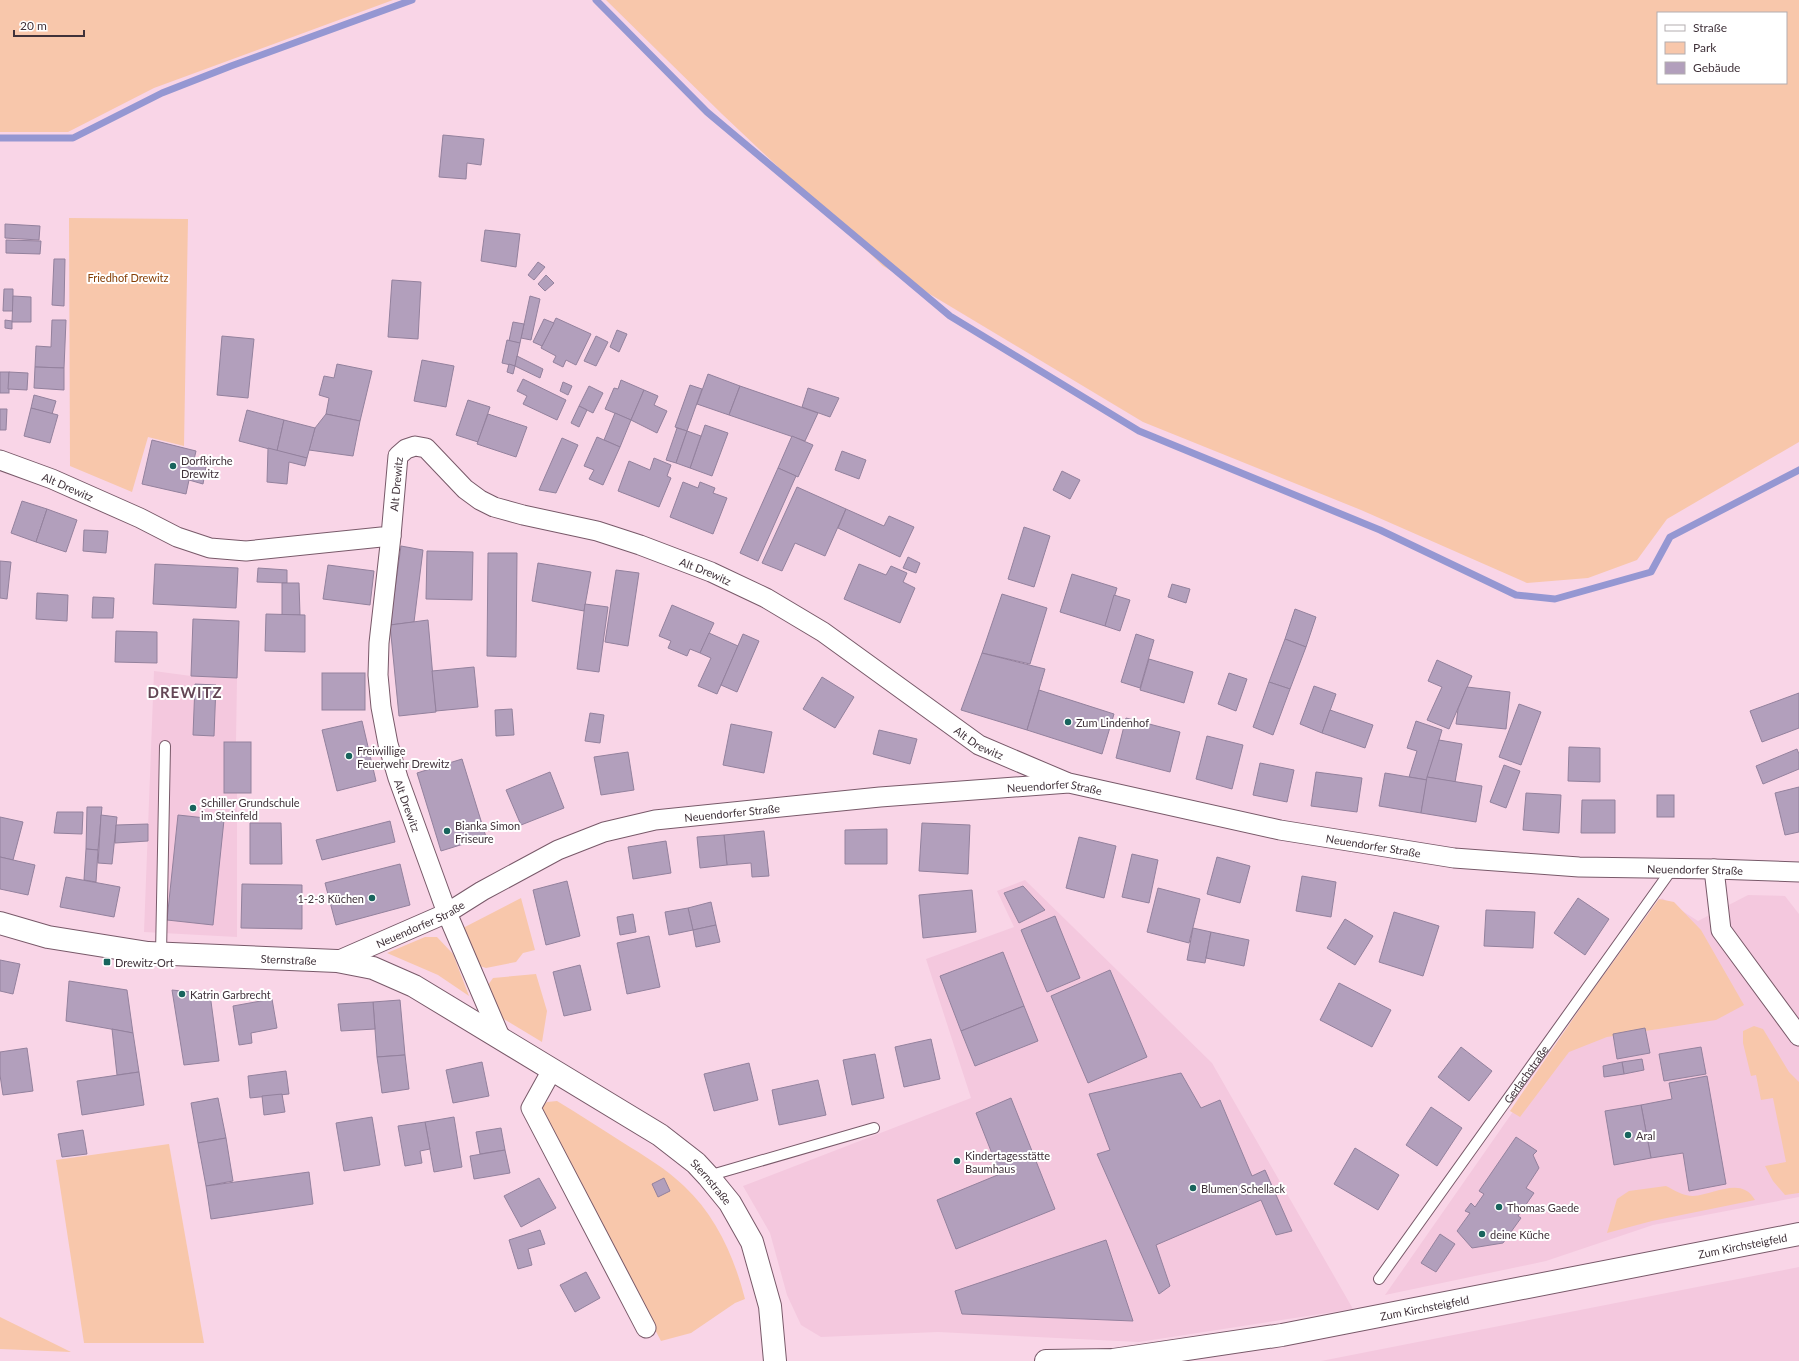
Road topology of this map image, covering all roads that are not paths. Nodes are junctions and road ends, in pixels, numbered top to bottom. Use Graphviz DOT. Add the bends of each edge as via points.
graph roads {
  1 [pos="0,460"];
  2 [pos="391,536"];
  3 [pos="165,746"];
  4 [pos="1069,783"];
  5 [pos="1672,869"];
  6 [pos="1714,869"];
  7 [pos="1799,872"];
  8 [pos="447,913"];
  9 [pos="0,923"];
  10 [pos="161,954"];
  11 [pos="337,961"];
  12 [pos="1799,1036"];
  13 [pos="500,1039"];
  14 [pos="552,1070"];
  15 [pos="874,1128"];
  16 [pos="708,1176"];
  17 [pos="1799,1234"];
  18 [pos="1379,1279"];
  19 [pos="646,1328"];
  20 [pos="775,1361"];
  21 [pos="1046,1361"];
  1 -- 2 [label="street, Alt Drewitz" via="52,479 177,537 210,548 246,551"];
  2 -- 4 [label="street, Alt Drewitz" via="398,456 415,446 426,448 464,489 480,500 523,516 640,544 711,572 766,598 823,632 980,744"];
  2 -- 8 [label="street, Alt Drewitz" via="379,643 380,707 398,778"];
  3 -- 10 [label="lane"];
  4 -- 5 [label="street, Neuendorfer Straße" via="1280,830 1454,858 1579,867"];
  4 -- 8 [label="street, Neuendorfer Straße" via="880,797 655,820 604,832 558,850"];
  5 -- 6 [label="street, Neuendorfer Straße"];
  5 -- 18 [label="lane, Gerlachstraße"];
  6 -- 7 [label="street, Neuendorfer Straße"];
  6 -- 12 [label="street" via="1721,930"];
  8 -- 11 [label="street, Neuendorfer Straße"];
  8 -- 13 [label="street, Alt Drewitz"];
  9 -- 10 [label="street, Sternstraße" via="48,937"];
  10 -- 11 [label="street, Sternstraße"];
  11 -- 13 [label="street, Sternstraße" via="373,968 414,986"];
  13 -- 14 [label="street, Sternstraße"];
  14 -- 16 [label="street, Sternstraße" via="660,1135 696,1163"];
  14 -- 19 [label="street" via="531,1108"];
  15 -- 16 [label="lane"];
  16 -- 20 [label="street, Sternstraße" via="730,1203 752,1242 770,1306"];
  17 -- 21 [label="street, Zum Kirchsteigfeld" via="1282,1335 1113,1360"];
}
